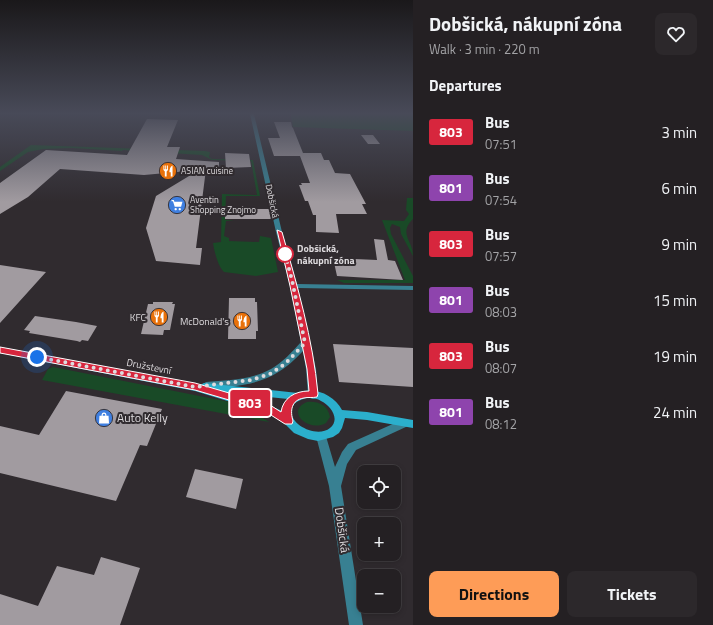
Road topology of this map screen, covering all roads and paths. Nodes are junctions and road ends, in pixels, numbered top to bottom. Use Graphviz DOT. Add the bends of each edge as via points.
graph roads {
  1 [pos="259,143"];
  2 [pos="294,286"];
  3 [pos="413,288"];
  4 [pos="305,343"];
  5 [pos="0,350"];
  6 [pos="195,387"];
  7 [pos="314,394"];
  8 [pos="297,396"];
  9 [pos="340,414"];
  10 [pos="288,421"];
  11 [pos="408,424"];
  12 [pos="321,436"];
  13 [pos="335,486"];
  14 [pos="356,625"];
  1 -- 2 [label="street, Dobšická"];
  2 -- 3 [label="street"];
  2 -- 4 [label="street, Dobšická"];
  4 -- 6 [label="street" via="285,364 270,374 251,380"];
  4 -- 7 [label="street, Dobšická"];
  5 -- 6 [label="main road, Družstevní"];
  6 -- 8 [label="main road" via="231,388"];
  6 -- 10 [label="main road, Družstevní" via="266,408"];
  7 -- 8 [label="main road"];
  7 -- 9 [label="main road" via="330,401"];
  8 -- 10 [label="main road" via="287,407"];
  9 -- 11 [label="main road"];
  9 -- 12 [label="main road" via="334,431"];
  10 -- 12 [label="main road" via="302,433"];
  11 -- 13 [label="street" via="352,447 344,458"];
  12 -- 13 [label="street, Dobšická"];
  13 -- 14 [label="street, Dobšická"];
}
